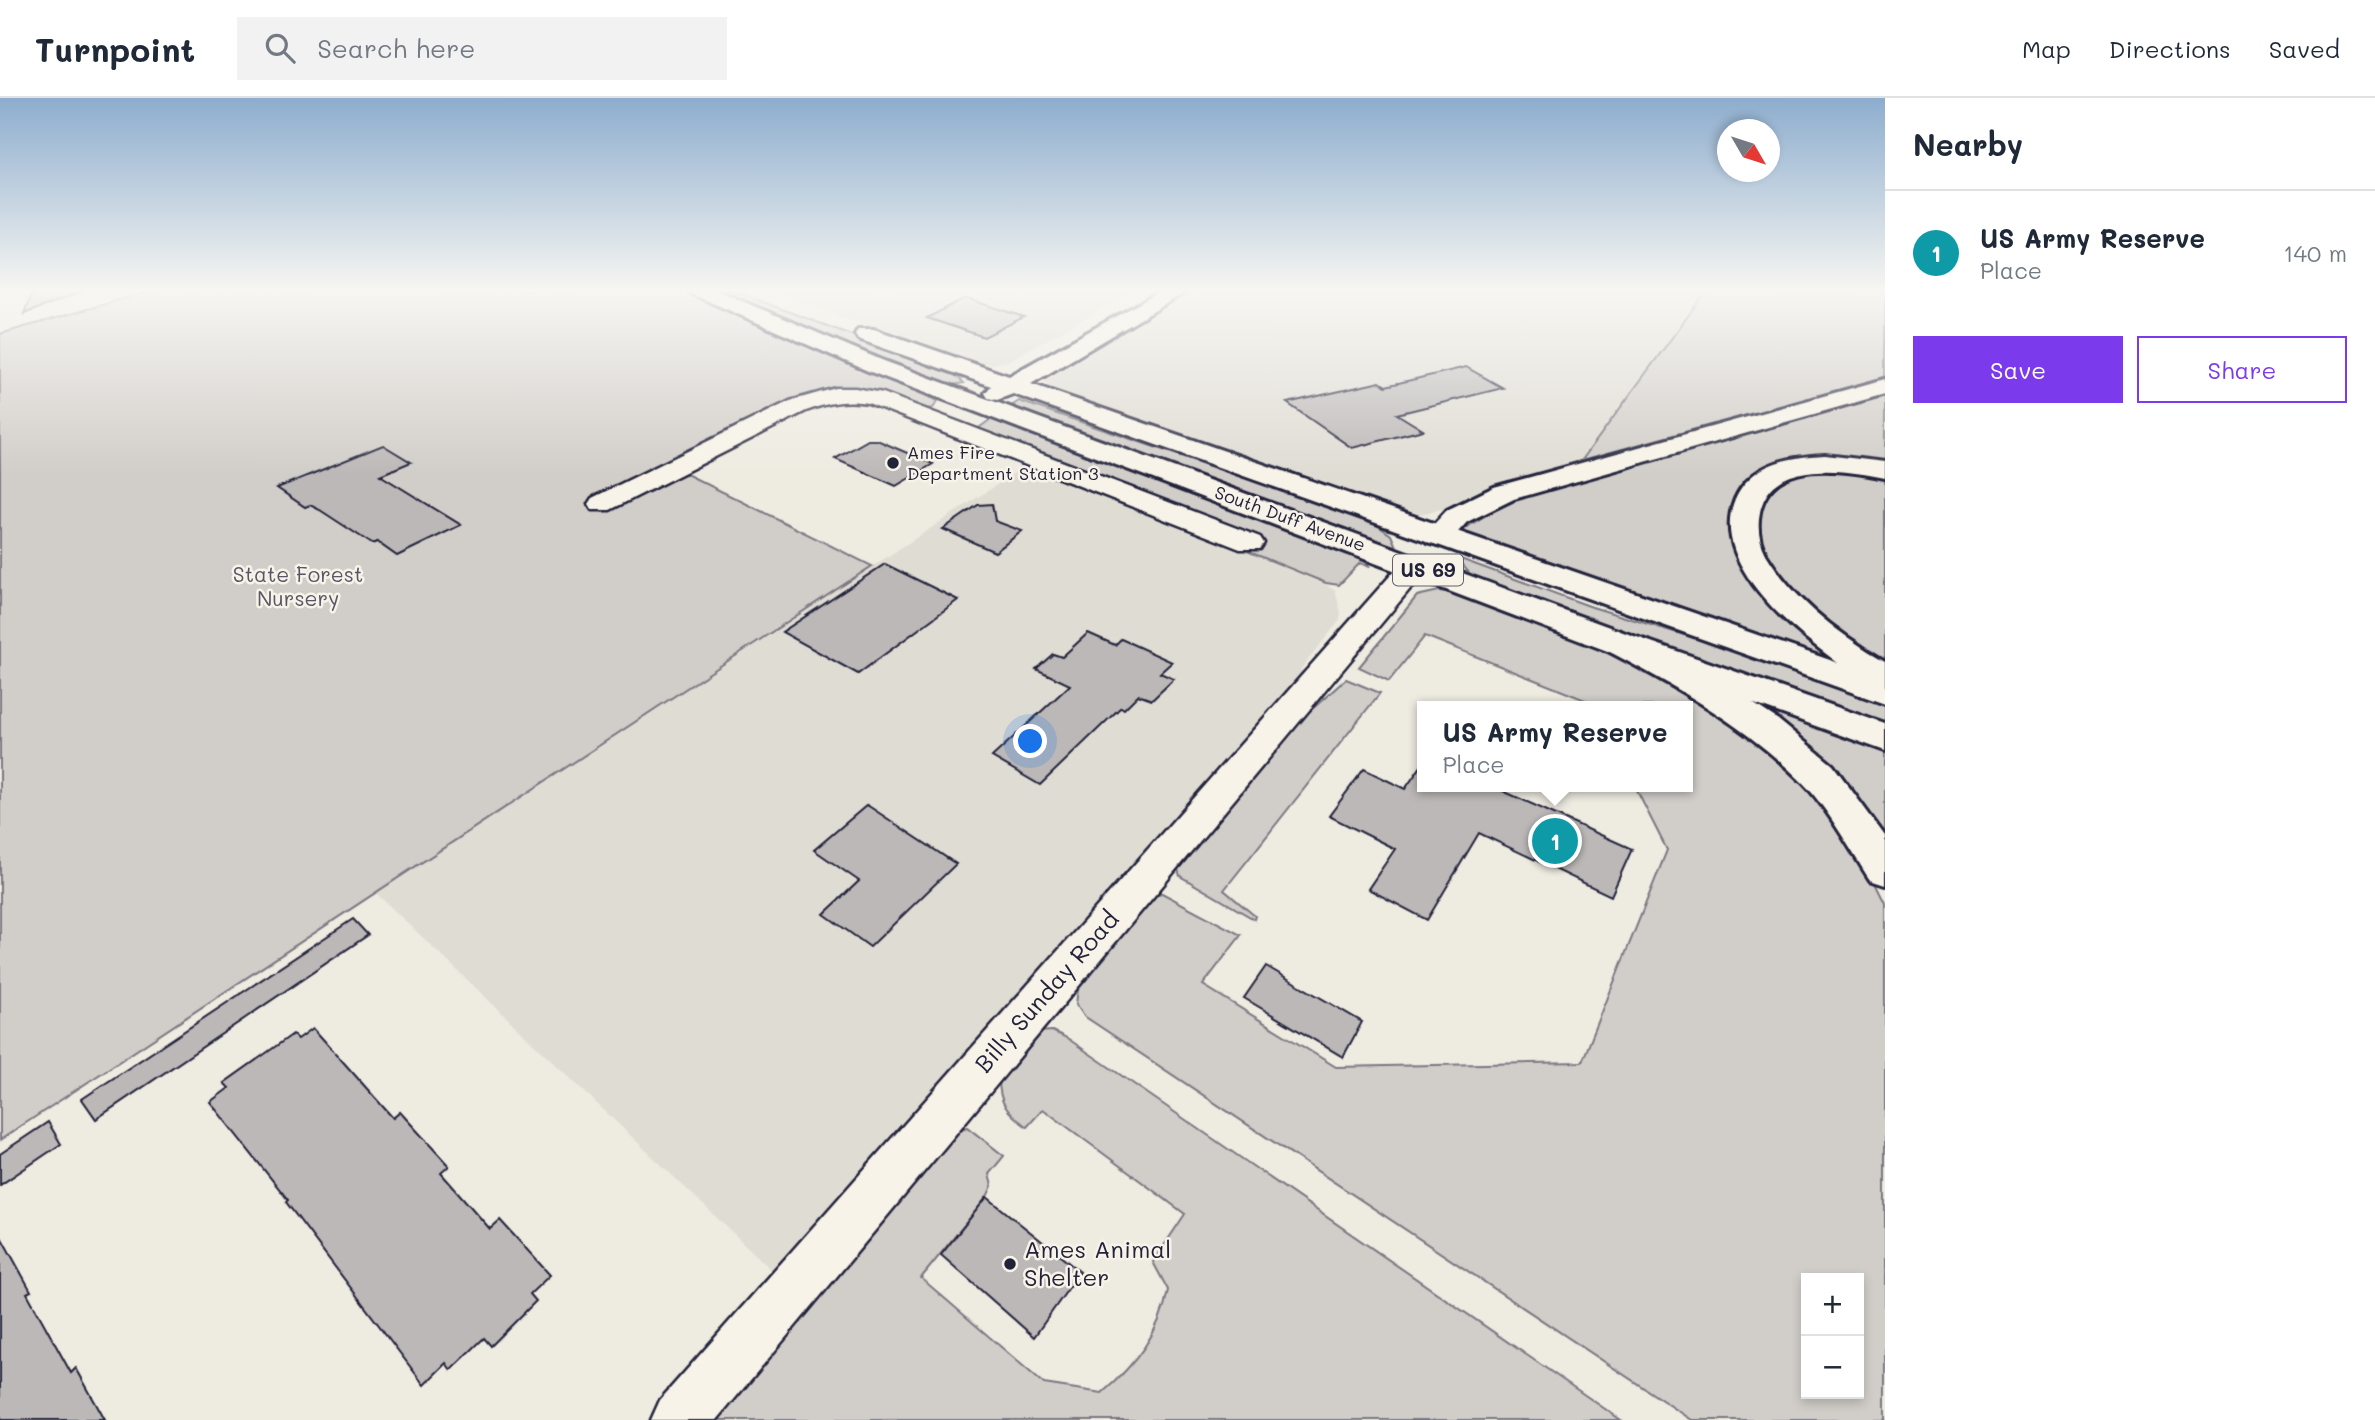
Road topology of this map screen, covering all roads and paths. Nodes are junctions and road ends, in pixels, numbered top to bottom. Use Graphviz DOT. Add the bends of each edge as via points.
graph roads {
  1 [pos="849,352"];
  2 [pos="904,352"];
  3 [pos="1047,352"];
  4 [pos="1060,352"];
  5 [pos="1885,386"];
  6 [pos="991,388"];
  7 [pos="936,422"];
  8 [pos="1885,470"];
  9 [pos="601,503"];
  10 [pos="1250,543"];
  11 [pos="1426,550"];
  12 [pos="1622,644"];
  13 [pos="1885,677"];
  14 [pos="1885,692"];
  15 [pos="1885,738"];
  16 [pos="1885,868"];
  17 [pos="680,1420"];
  1 -- 6 [label="main road, South Duff Avenue / US 69"];
  2 -- 6 [label="main road, South Duff Avenue / US 69"];
  3 -- 6 [label="main road"];
  4 -- 6 [label="main road"];
  5 -- 11 [label="main road" via="1504,492 1458,516"];
  6 -- 7 [label="street"];
  6 -- 11 [label="main road, South Duff Avenue / US 69"];
  6 -- 11 [label="main road, South Duff Avenue / US 69"];
  7 -- 9 [label="street" via="864,395 822,396"];
  7 -- 10 [label="street"];
  8 -- 13 [label="main road" via="1842,465 1775,470 1757,482 1741,528 1750,553 1785,597 1843,648"];
  11 -- 12 [label="main road, South Duff Avenue / US 69"];
  11 -- 14 [label="main road, South Duff Avenue / US 69"];
  11 -- 17 [label="street, Billy Sunday Road"];
  12 -- 15 [label="main road, South Duff Avenue / US 69"];
  12 -- 16 [label="main road" via="1694,681 1765,728 1819,775"];
}
